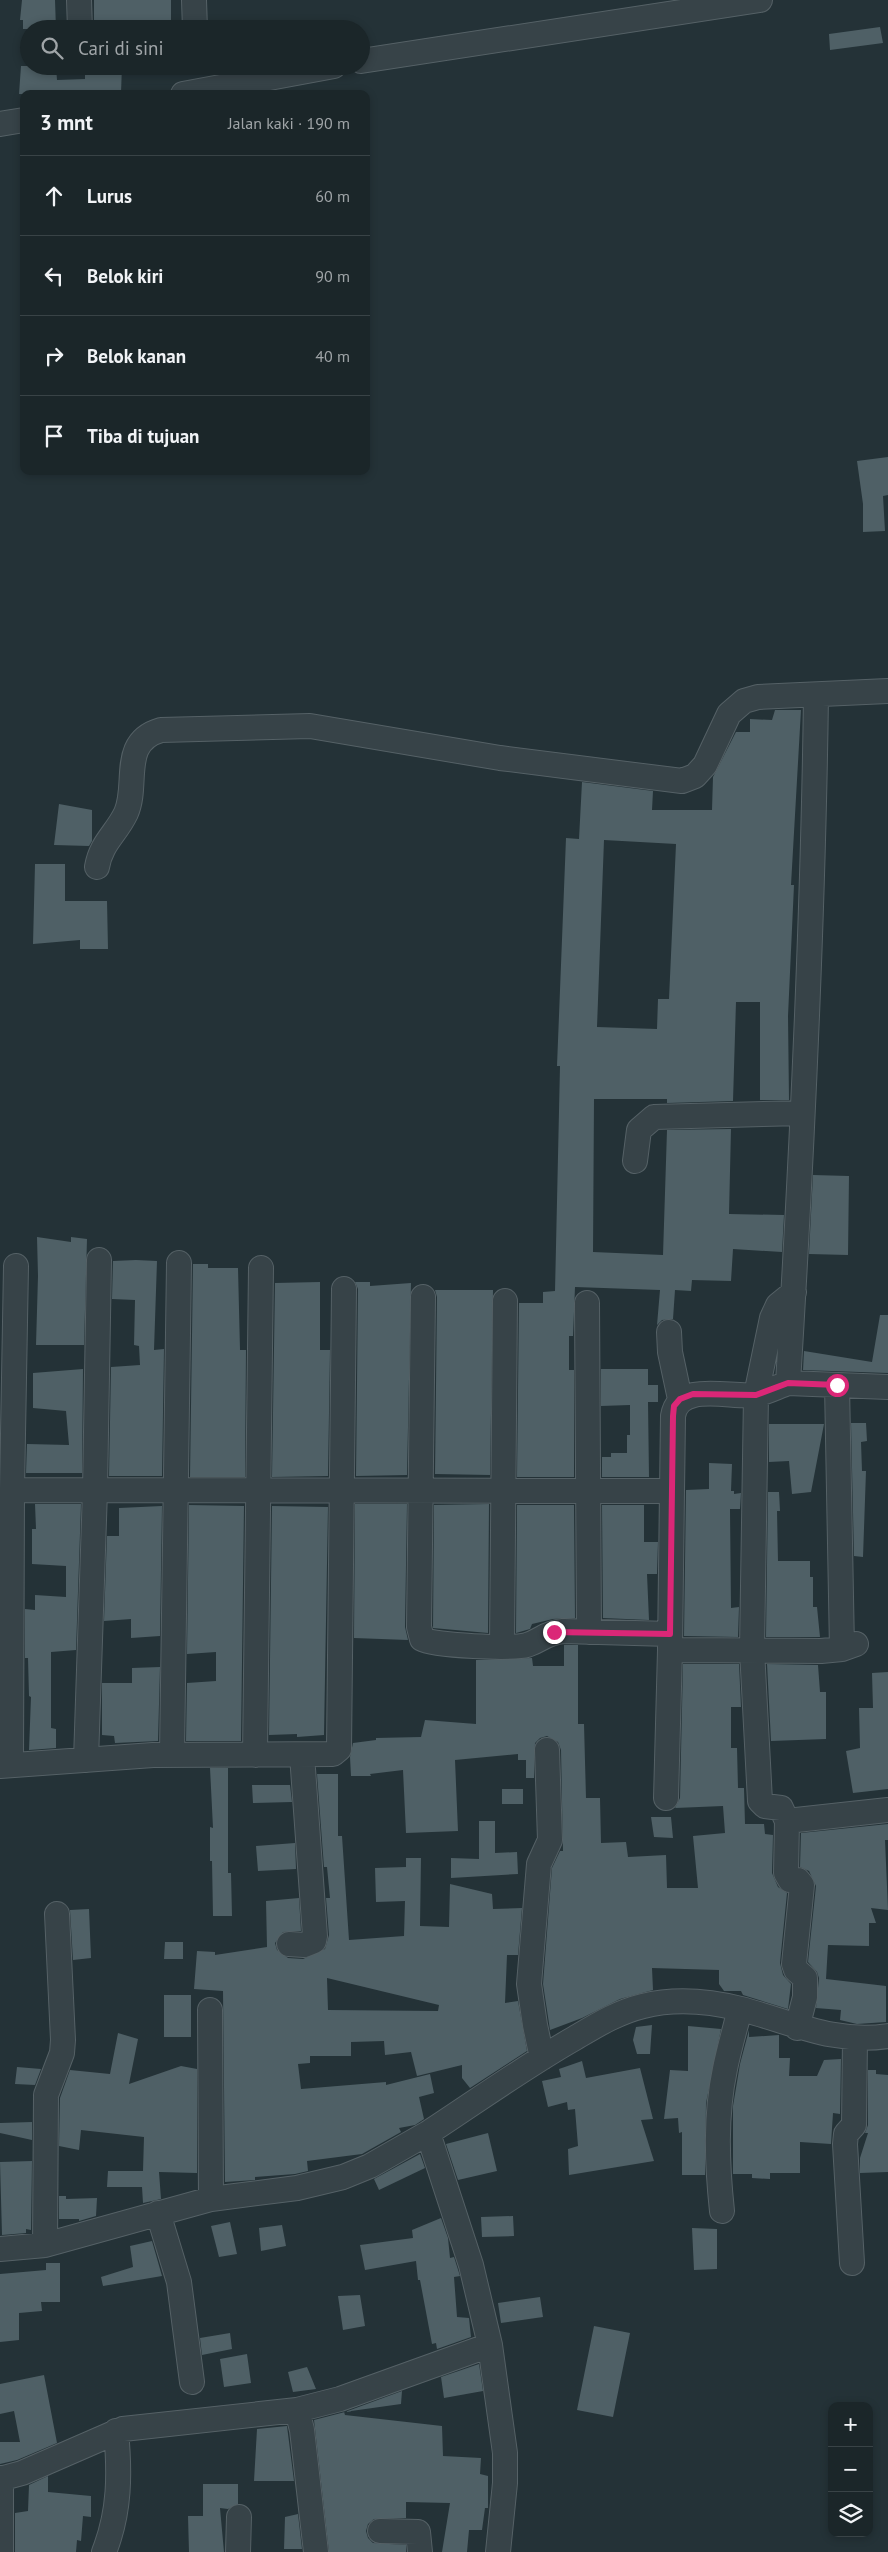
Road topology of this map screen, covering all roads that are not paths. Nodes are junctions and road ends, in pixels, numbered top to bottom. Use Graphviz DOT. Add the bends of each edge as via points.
graph roads {
  1 [pos="78,0"];
  2 [pos="194,0"];
  3 [pos="760,0"];
  4 [pos="79,20"];
  5 [pos="195,20"];
  6 [pos="370,60"];
  7 [pos="286,75"];
  8 [pos="205,90"];
  9 [pos="20,121"];
  10 [pos="0,124"];
  11 [pos="888,691"];
  12 [pos="816,695"];
  13 [pos="98,867"];
  14 [pos="802,1113"];
  15 [pos="635,1161"];
  16 [pos="99,1260"];
  17 [pos="179,1263"];
  18 [pos="16,1266"];
  19 [pos="261,1268"];
  20 [pos="344,1289"];
  21 [pos="794,1292"];
  22 [pos="423,1297"];
  23 [pos="505,1301"];
  24 [pos="587,1303"];
  25 [pos="668,1332"];
  26 [pos="788,1383"];
  27 [pos="837,1385"];
  28 [pos="888,1387"];
  29 [pos="756,1395"];
  30 [pos="680,1399"];
  31 [pos="12,1490"];
  32 [pos="95,1490"];
  33 [pos="589,1490"];
  34 [pos="178,1491"];
  35 [pos="258,1491"];
  36 [pos="342,1491"];
  37 [pos="422,1491"];
  38 [pos="504,1491"];
  39 [pos="672,1491"];
  40 [pos="589,1632"];
  41 [pos="670,1642"];
  42 [pos="502,1646"];
  43 [pos="752,1650"];
  44 [pos="547,1750"];
  45 [pos="172,1755"];
  46 [pos="255,1755"];
  47 [pos="302,1755"];
  48 [pos="86,1760"];
  49 [pos="6,1765"];
  50 [pos="666,1798"];
  51 [pos="888,1810"];
  52 [pos="788,1821"];
  53 [pos="56,1914"];
  54 [pos="290,1944"];
  55 [pos="740,2009"];
  56 [pos="210,2010"];
  57 [pos="797,2028"];
  58 [pos="888,2036"];
  59 [pos="855,2039"];
  60 [pos="542,2058"];
  61 [pos="428,2133"];
  62 [pos="211,2199"];
  63 [pos="722,2211"];
  64 [pos="158,2213"];
  65 [pos="45,2245"];
  66 [pos="0,2249"];
  67 [pos="852,2263"];
  68 [pos="490,2345"];
  69 [pos="192,2382"];
  70 [pos="297,2410"];
  71 [pos="116,2431"];
  72 [pos="0,2479"];
  73 [pos="239,2517"];
  74 [pos="380,2531"];
  75 [pos="1,2552"];
  76 [pos="104,2552"];
  77 [pos="238,2552"];
  78 [pos="316,2552"];
  79 [pos="420,2552"];
  80 [pos="498,2552"];
  1 -- 4 [label="street"];
  2 -- 5 [label="street"];
  3 -- 6 [label="street"];
  7 -- 8 [label="street"];
  9 -- 10 [label="street"];
  11 -- 12 [label="street"];
  12 -- 13 [label="street" via="758,697 744,701 729,714 705,766 695,776 682,781 500,758 310,726 161,730 147,736 134,753 127,811 100,852"];
  12 -- 14 [label="street" via="814,869"];
  14 -- 15 [label="street" via="654,1117 639,1130"];
  14 -- 21 [label="street"];
  16 -- 32 [label="street"];
  17 -- 34 [label="street"];
  18 -- 31 [label="street"];
  19 -- 35 [label="street"];
  20 -- 36 [label="street"];
  21 -- 26 [label="street"];
  21 -- 29 [label="street" via="778,1305 772,1318"];
  22 -- 37 [label="street"];
  23 -- 38 [label="street"];
  24 -- 33 [label="street"];
  25 -- 30 [label="street"];
  26 -- 27 [label="street"];
  26 -- 29 [label="street"];
  27 -- 28 [label="street"];
  27 -- 43 [label="street" via="849,1646"];
  29 -- 30 [label="street" via="693,1394"];
  29 -- 43 [label="street"];
  30 -- 39 [label="street" via="674,1406 673,1416"];
  31 -- 32 [label="street"];
  31 -- 49 [label="street"];
  32 -- 34 [label="street"];
  32 -- 48 [label="street"];
  33 -- 38 [label="street"];
  33 -- 39 [label="street"];
  33 -- 40 [label="street"];
  34 -- 35 [label="street"];
  34 -- 45 [label="street"];
  35 -- 36 [label="street"];
  35 -- 46 [label="street"];
  36 -- 37 [label="street"];
  36 -- 47 [label="street" via="338,1749 332,1754"];
  37 -- 38 [label="street"];
  37 -- 42 [label="street" via="419,1627 422,1639 437,1643"];
  38 -- 42 [label="street"];
  39 -- 41 [label="street"];
  40 -- 41 [label="street"];
  40 -- 42 [label="street" via="554,1632 526,1645"];
  41 -- 43 [label="street"];
  41 -- 50 [label="street"];
  43 -- 52 [label="street" via="760,1801 765,1806 780,1808"];
  44 -- 60 [label="street" via="550,1840 538,1872 529,1984"];
  45 -- 46 [label="street"];
  45 -- 48 [label="street"];
  46 -- 47 [label="street"];
  47 -- 54 [label="street" via="315,1936 309,1944"];
  48 -- 49 [label="street"];
  51 -- 52 [label="street"];
  52 -- 57 [label="street" via="786,1873 790,1880 798,1880 802,1885 794,1964 805,1978 806,1987"];
  53 -- 65 [label="street" via="63,2040 62,2054 46,2095"];
  55 -- 57 [label="street"];
  55 -- 60 [label="street" via="696,2001 643,2006 615,2015"];
  55 -- 63 [label="street" via="720,2107 718,2165"];
  56 -- 62 [label="street"];
  57 -- 59 [label="street"];
  58 -- 59 [label="street"];
  59 -- 67 [label="street" via="854,2125 846,2134 845,2151"];
  60 -- 61 [label="street"];
  61 -- 62 [label="street" via="370,2166 343,2177 297,2188"];
  61 -- 68 [label="street" via="471,2264"];
  62 -- 64 [label="street"];
  64 -- 65 [label="street"];
  64 -- 69 [label="street" via="179,2282"];
  65 -- 66 [label="street"];
  68 -- 70 [label="street" via="340,2399"];
  68 -- 80 [label="street" via="505,2453"];
  70 -- 71 [label="street"];
  70 -- 78 [label="street"];
  71 -- 72 [label="street" via="22,2473"];
  71 -- 76 [label="street" via="118,2497"];
  72 -- 75 [label="street"];
  73 -- 77 [label="street"];
  74 -- 79 [label="street" via="418,2532"];
}
